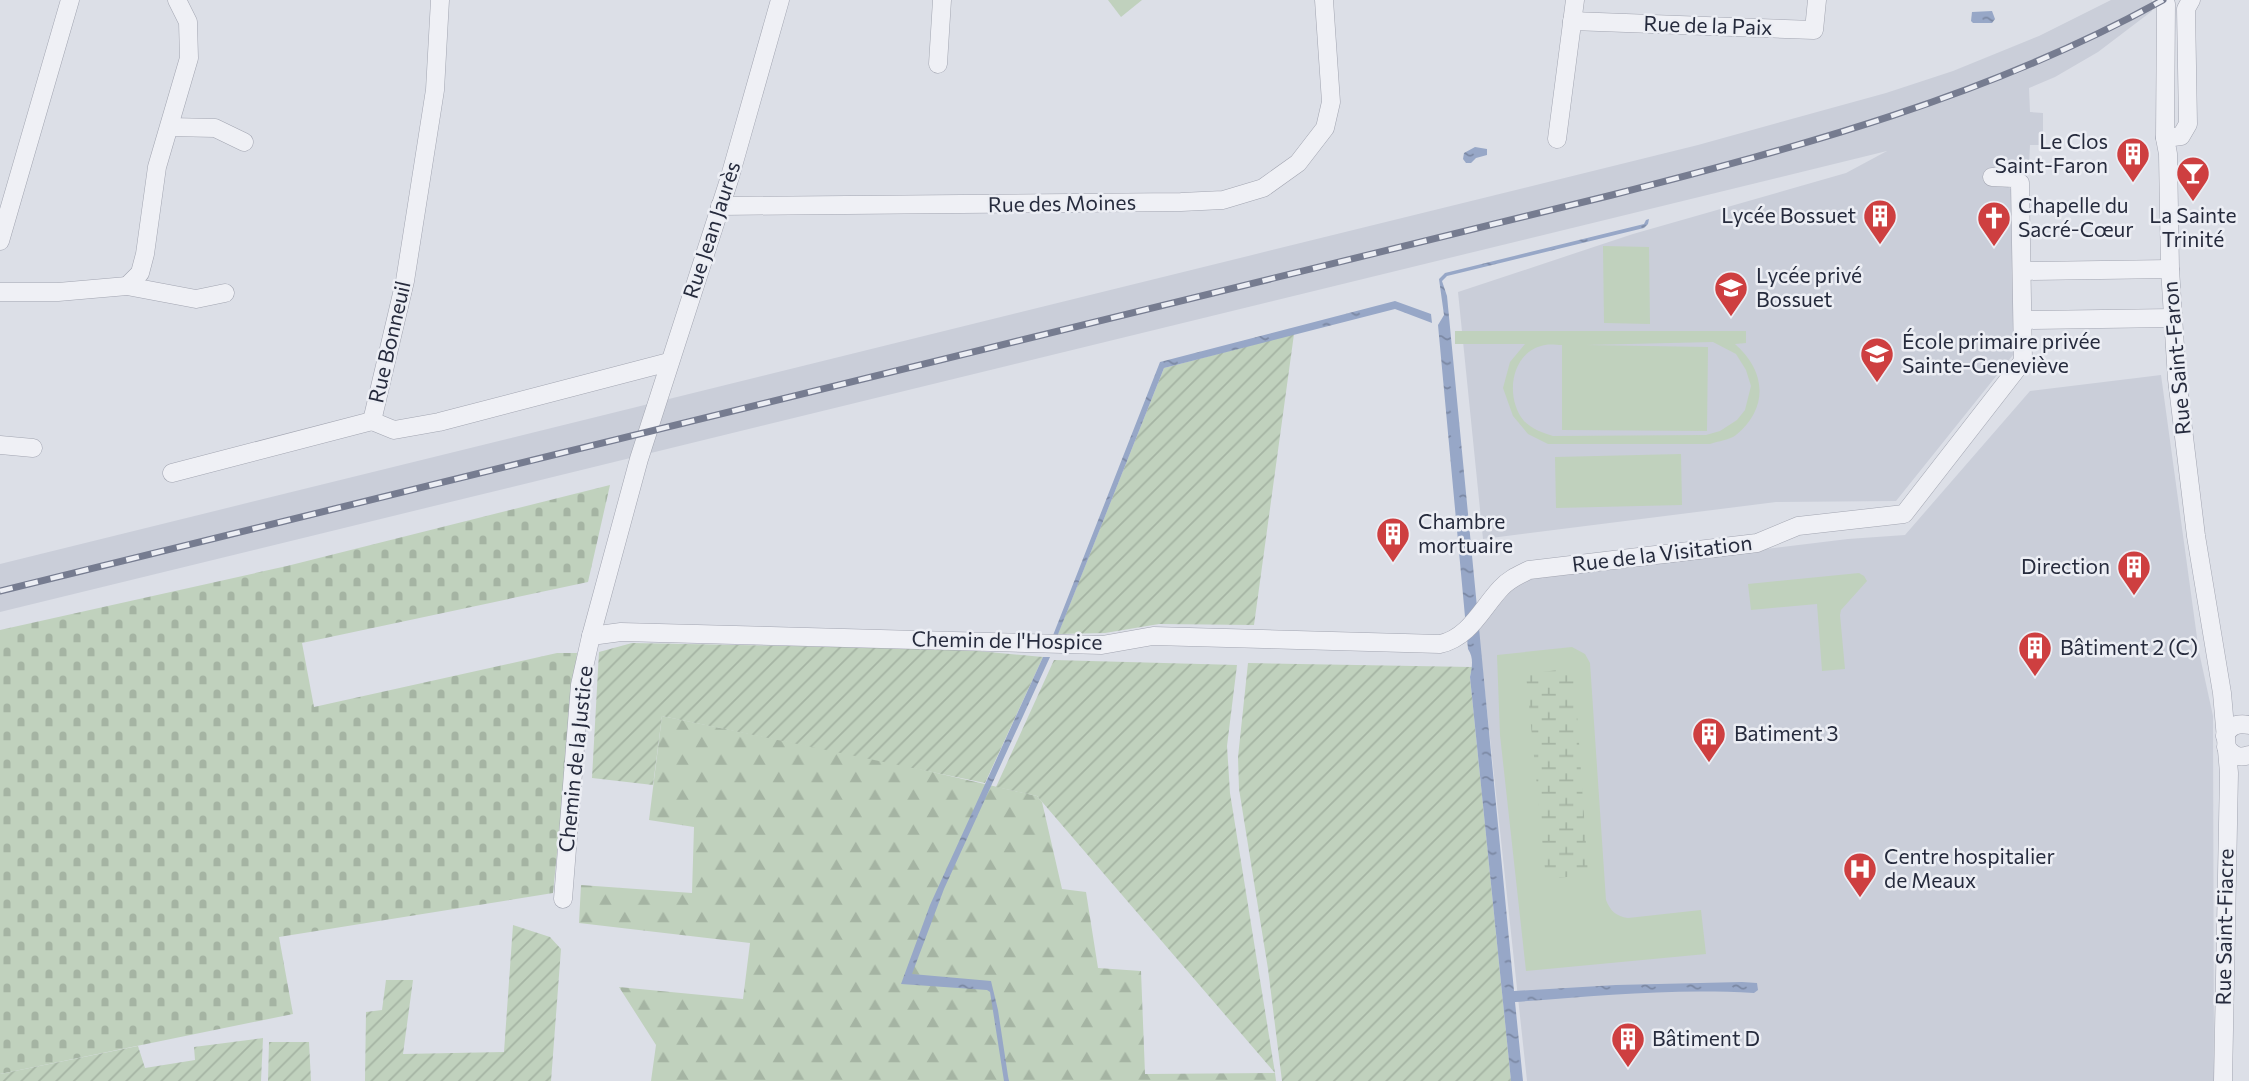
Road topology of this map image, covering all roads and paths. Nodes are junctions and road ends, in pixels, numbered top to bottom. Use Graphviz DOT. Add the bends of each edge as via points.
graph roads {
  1 [pos="70,0"];
  2 [pos="177,0"];
  3 [pos="440,0"];
  4 [pos="780,0"];
  5 [pos="942,0"];
  6 [pos="1324,0"];
  7 [pos="1575,0"];
  8 [pos="1817,0"];
  9 [pos="2191,0"];
  10 [pos="2166,4"];
  11 [pos="1572,21"];
  12 [pos="938,64"];
  13 [pos="170,127"];
  14 [pos="2165,138"];
  15 [pos="1557,139"];
  16 [pos="244,142"];
  17 [pos="1992,177"];
  18 [pos="720,206"];
  19 [pos="0,241"];
  20 [pos="2170,269"];
  21 [pos="2023,271"];
  22 [pos="127,286"];
  23 [pos="0,292"];
  24 [pos="225,293"];
  25 [pos="2172,318"];
  26 [pos="2023,320"];
  27 [pos="669,362"];
  28 [pos="372,421"];
  29 [pos="0,445"];
  30 [pos="33,448"];
  31 [pos="639,459"];
  32 [pos="172,473"];
  33 [pos="1461,634"];
  34 [pos="591,636"];
  35 [pos="2224,709"];
  36 [pos="2245,724"];
  37 [pos="2226,742"];
  38 [pos="2246,757"];
  39 [pos="2229,773"];
  40 [pos="563,899"];
  41 [pos="2223,1081"];
  1 -- 19 [label="street"];
  2 -- 13 [label="street" via="188,22 189,58"];
  3 -- 28 [label="street, Rue Bonneuil" via="435,90 405,281"];
  4 -- 18 [label="street, Rue Jean Jaurès"];
  5 -- 12 [label="street"];
  6 -- 18 [label="street, Rue des Moines" via="1329,76 1325,128 1298,163 1279,178 1234,198"];
  7 -- 11 [label="street"];
  8 -- 11 [label="street, Rue de la Paix" via="1814,30"];
  9 -- 14 [label="street" via="2186,9 2188,124 2181,136"];
  10 -- 14 [label="street, Rue Saint-Faron"];
  11 -- 15 [label="street"];
  13 -- 16 [label="street" via="215,128"];
  13 -- 22 [label="street" via="158,167 145,254 140,272"];
  14 -- 20 [label="street, Rue Saint-Faron"];
  17 -- 21 [label="street, Rue de la Visitation" via="2020,183"];
  18 -- 27 [label="street, Rue Jean Jaurès"];
  20 -- 21 [label="street"];
  20 -- 25 [label="street, Rue Saint-Faron"];
  21 -- 26 [label="street, Rue de la Visitation"];
  22 -- 23 [label="street"];
  22 -- 24 [label="street" via="196,299"];
  25 -- 26 [label="street"];
  25 -- 35 [label="street, Rue Saint-Faron" via="2186,467"];
  26 -- 33 [label="street, Rue de la Visitation" via="2023,361 1904,514 1798,526 1758,543 1529,570 1500,588"];
  27 -- 28 [label="street, Rue Bonneuil" via="439,422 394,430"];
  27 -- 31 [label="street, Rue Jean Jaurès"];
  28 -- 32 [label="street"];
  29 -- 30 [label="street"];
  31 -- 34 [label="street, Chemin de la Justice"];
  33 -- 34 [label="street, Chemin de l'Hospice" via="1440,644 1153,636 1102,645 621,632"];
  34 -- 40 [label="street, Chemin de la Justice" via="580,685"];
  35 -- 36 [label="street"];
  35 -- 37 [label="street, Rue Saint-Faron"];
  36 -- 37 [label="street" via="2234,726"];
  37 -- 38 [label="street" via="2233,755"];
  37 -- 39 [label="street, Rue Saint-Fiacre"];
  38 -- 39 [label="street"];
  39 -- 41 [label="street, Rue Saint-Fiacre"];
}
